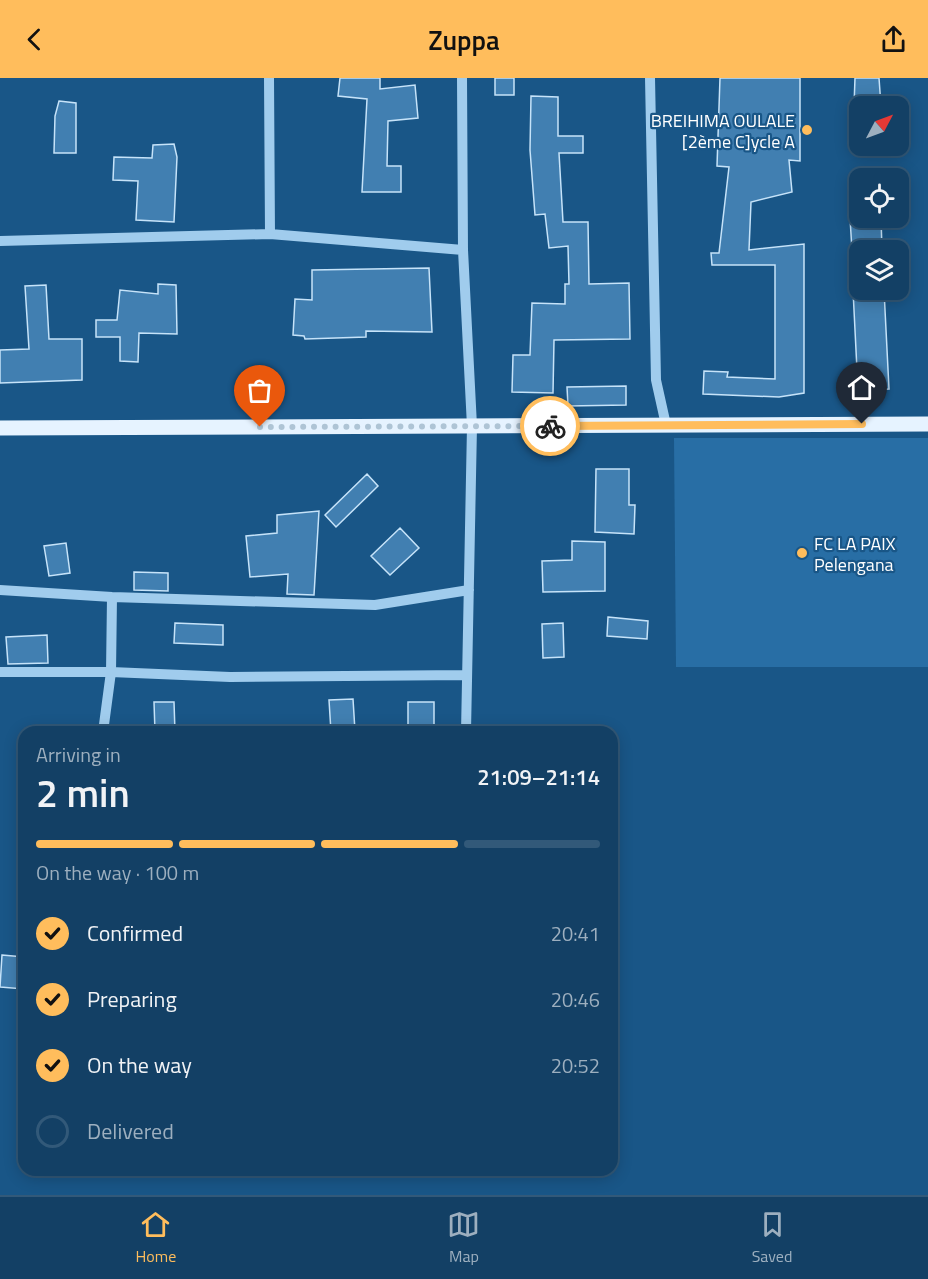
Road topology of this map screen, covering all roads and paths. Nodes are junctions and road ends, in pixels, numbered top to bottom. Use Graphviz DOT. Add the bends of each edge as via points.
graph roads {
  1 [pos="269,78"];
  2 [pos="462,78"];
  3 [pos="650,78"];
  4 [pos="270,234"];
  5 [pos="0,241"];
  6 [pos="463,250"];
  7 [pos="928,424"];
  8 [pos="666,425"];
  9 [pos="472,426"];
  10 [pos="0,428"];
  11 [pos="0,590"];
  12 [pos="469,590"];
  13 [pos="112,597"];
  14 [pos="0,672"];
  15 [pos="111,672"];
  16 [pos="467,675"];
  17 [pos="104,726"];
  18 [pos="466,726"];
  1 -- 4 [label="street"];
  2 -- 6 [label="street"];
  3 -- 8 [label="street" via="656,380"];
  4 -- 5 [label="street"];
  4 -- 6 [label="street"];
  6 -- 9 [label="street"];
  7 -- 8 [label="main road"];
  8 -- 9 [label="main road"];
  9 -- 10 [label="main road"];
  9 -- 12 [label="street"];
  11 -- 13 [label="street"];
  12 -- 13 [label="street" via="375,605"];
  12 -- 16 [label="street"];
  13 -- 15 [label="street"];
  14 -- 15 [label="street"];
  15 -- 16 [label="street" via="230,677"];
  15 -- 17 [label="street"];
  16 -- 18 [label="street"];
}
